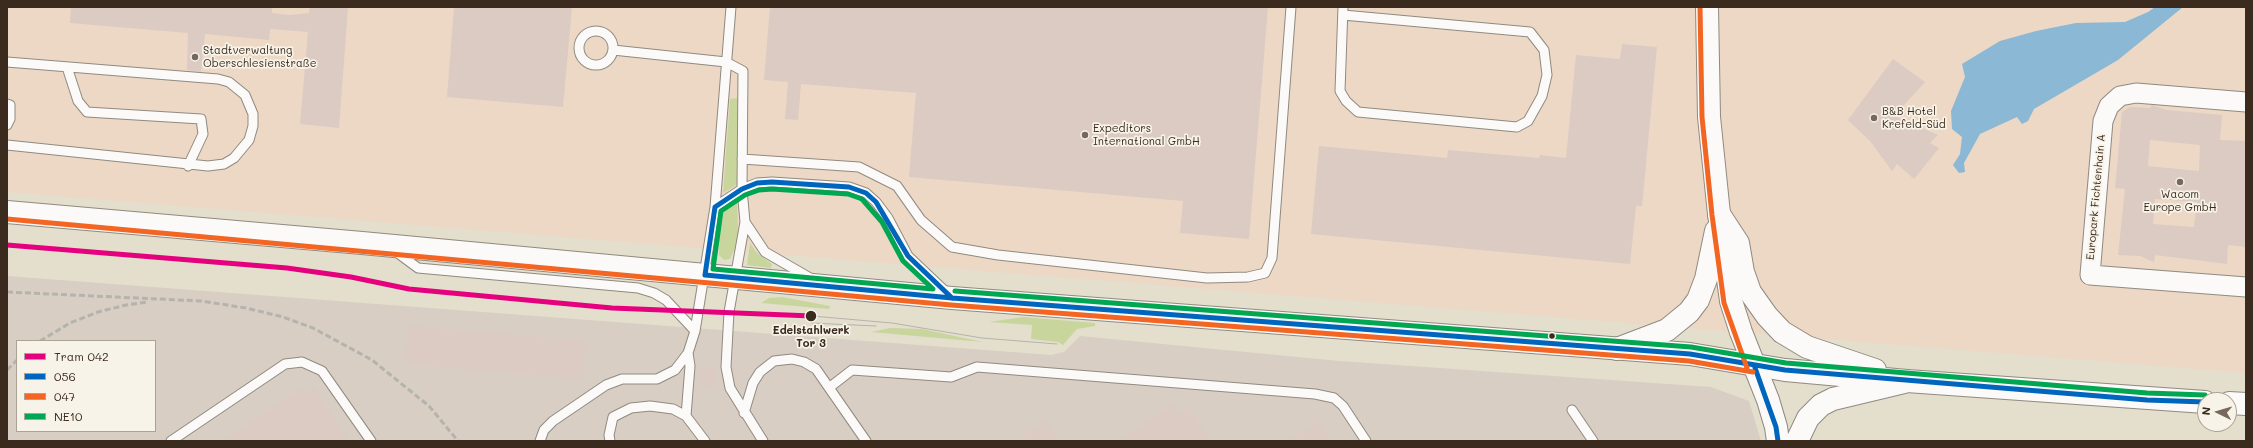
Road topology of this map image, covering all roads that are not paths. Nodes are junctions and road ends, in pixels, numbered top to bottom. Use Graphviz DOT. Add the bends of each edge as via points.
graph roads {
  1 [pos="731,7"];
  2 [pos="1291,7"];
  3 [pos="1707,7"];
  4 [pos="1343,11"];
  5 [pos="613,50"];
  6 [pos="7,62"];
  7 [pos="726,62"];
  8 [pos="67,67"];
  9 [pos="2246,102"];
  10 [pos="7,104"];
  11 [pos="7,125"];
  12 [pos="7,145"];
  13 [pos="742,159"];
  14 [pos="188,166"];
  15 [pos="742,188"];
  16 [pos="715,207"];
  17 [pos="7,212"];
  18 [pos="1719,214"];
  19 [pos="744,222"];
  20 [pos="386,245"];
  21 [pos="705,275"];
  22 [pos="735,278"];
  23 [pos="825,286"];
  24 [pos="2246,288"];
  25 [pos="952,298"];
  26 [pos="695,331"];
  27 [pos="1618,349"];
  28 [pos="688,353"];
  29 [pos="1754,364"];
  30 [pos="1907,381"];
  31 [pos="830,387"];
  32 [pos="2197,401"];
  33 [pos="1572,410"];
  34 [pos="744,413"];
  35 [pos="686,416"];
  36 [pos="171,441"];
  37 [pos="371,441"];
  38 [pos="540,441"];
  39 [pos="610,441"];
  40 [pos="705,441"];
  41 [pos="763,441"];
  42 [pos="866,441"];
  43 [pos="1366,441"];
  44 [pos="1593,441"];
  45 [pos="1778,441"];
  46 [pos="1797,441"];
  1 -- 7 [label="lane"];
  2 -- 13 [label="lane" via="1272,258 1265,273 1207,278 998,255 952,247 921,220 897,186 859,167"];
  3 -- 18 [label="main road" via="1709,117"];
  4 -- 4 [label="lane" via="1340,91 1358,112 1516,127 1528,121 1542,96 1547,76 1544,50 1530,32"];
  5 -- 7 [label="lane"];
  6 -- 8 [label="lane"];
  7 -- 13 [label="lane" via="743,72"];
  7 -- 16 [label="lane"];
  8 -- 14 [label="lane" via="78,101 87,112 201,119 203,134"];
  8 -- 14 [label="lane" via="218,79 238,88 247,99 253,114 249,140 242,151 224,164"];
  9 -- 24 [label="street, Europark Fichtenhain A" via="2136,93 2120,96 2109,106 2103,121 2090,275"];
  10 -- 11 [label="lane" via="10,105 10,119"];
  12 -- 14 [label="lane"];
  13 -- 15 [label="lane"];
  15 -- 16 [label="lane"];
  15 -- 19 [label="lane"];
  15 -- 25 [label="lane" via="772,182 849,187 866,193 888,218 908,256"];
  16 -- 21 [label="lane"];
  17 -- 20 [label="main road"];
  18 -- 27 [label="main road" via="1706,279 1693,306 1667,330"];
  18 -- 29 [label="main road" via="1732,301"];
  18 -- 30 [label="main road" via="1738,244 1750,292 1782,332 1807,347"];
  19 -- 22 [label="lane"];
  19 -- 23 [label="lane" via="765,252"];
  20 -- 21 [label="main road"];
  20 -- 26 [label="lane" via="418,268 638,288 654,292 666,300"];
  21 -- 22 [label="main road"];
  21 -- 26 [label="lane"];
  22 -- 23 [label="main road"];
  22 -- 34 [label="lane" via="729,312 726,367 730,388"];
  23 -- 25 [label="main road"];
  25 -- 27 [label="main road"];
  26 -- 28 [label="lane"];
  27 -- 29 [label="main road" via="1690,354"];
  28 -- 35 [label="lane" via="690,366"];
  28 -- 38 [label="lane" via="675,370 657,379 622,378 606,385 553,421 544,430"];
  29 -- 30 [label="main road" via="1785,370"];
  29 -- 45 [label="main road" via="1776,427"];
  30 -- 32 [label="main road"];
  30 -- 46 [label="main road" via="1833,399 1821,405 1808,418"];
  31 -- 34 [label="lane" via="816,369 804,362 792,359 774,361 760,372 753,383"];
  31 -- 42 [label="lane"];
  31 -- 43 [label="lane" via="852,370 951,377 977,367 1315,394 1334,398 1343,406"];
  33 -- 44 [label="lane"];
  34 -- 41 [label="lane"];
  35 -- 39 [label="lane" via="673,409 650,406 631,408 613,417"];
  35 -- 40 [label="lane"];
  36 -- 37 [label="lane" via="285,364 302,362 322,371"];
}
